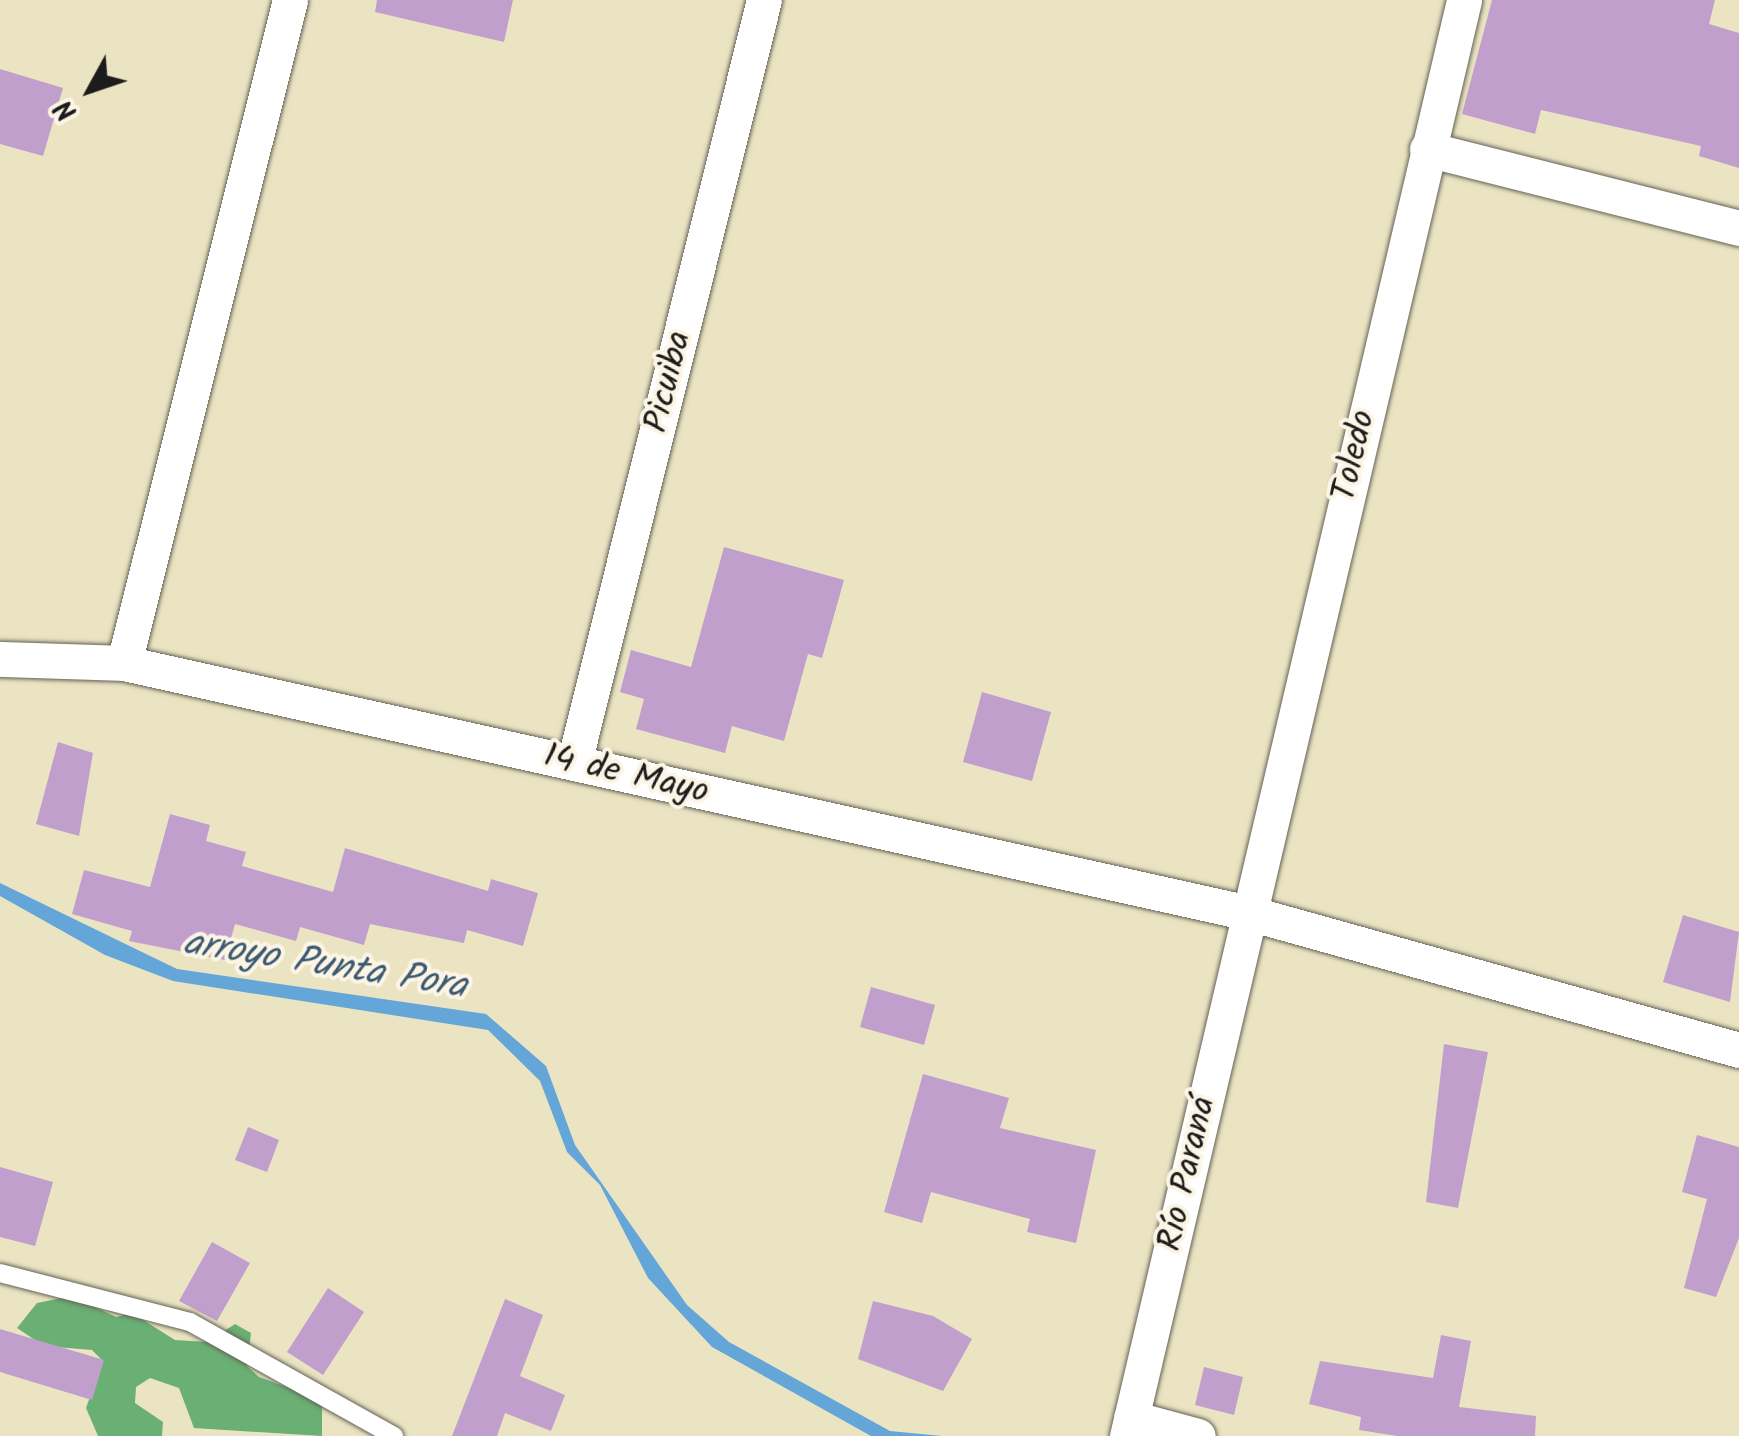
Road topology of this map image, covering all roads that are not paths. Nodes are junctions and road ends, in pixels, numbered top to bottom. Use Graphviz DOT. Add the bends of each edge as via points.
graph roads {
  1 [pos="290,0"];
  2 [pos="764,0"];
  3 [pos="1464,0"];
  4 [pos="1426,149"];
  5 [pos="1739,228"];
  6 [pos="0,659"];
  7 [pos="124,663"];
  8 [pos="574,763"];
  9 [pos="1248,913"];
  10 [pos="1739,1050"];
  11 [pos="0,1273"];
  12 [pos="1129,1427"];
  13 [pos="394,1436"];
  14 [pos="1198,1436"];
  1 -- 7 [label="street"];
  2 -- 8 [label="street, Picuiba"];
  3 -- 4 [label="street, Toledo"];
  4 -- 5 [label="street"];
  4 -- 9 [label="street, Toledo"];
  6 -- 7 [label="street, 14 de Mayo"];
  7 -- 8 [label="street, 14 de Mayo"];
  8 -- 9 [label="street, 14 de Mayo"];
  9 -- 10 [label="street, 14 de Mayo"];
  9 -- 12 [label="street, Río Paraná"];
  11 -- 13 [label="lane" via="190,1322"];
  12 -- 14 [label="street"];
}
